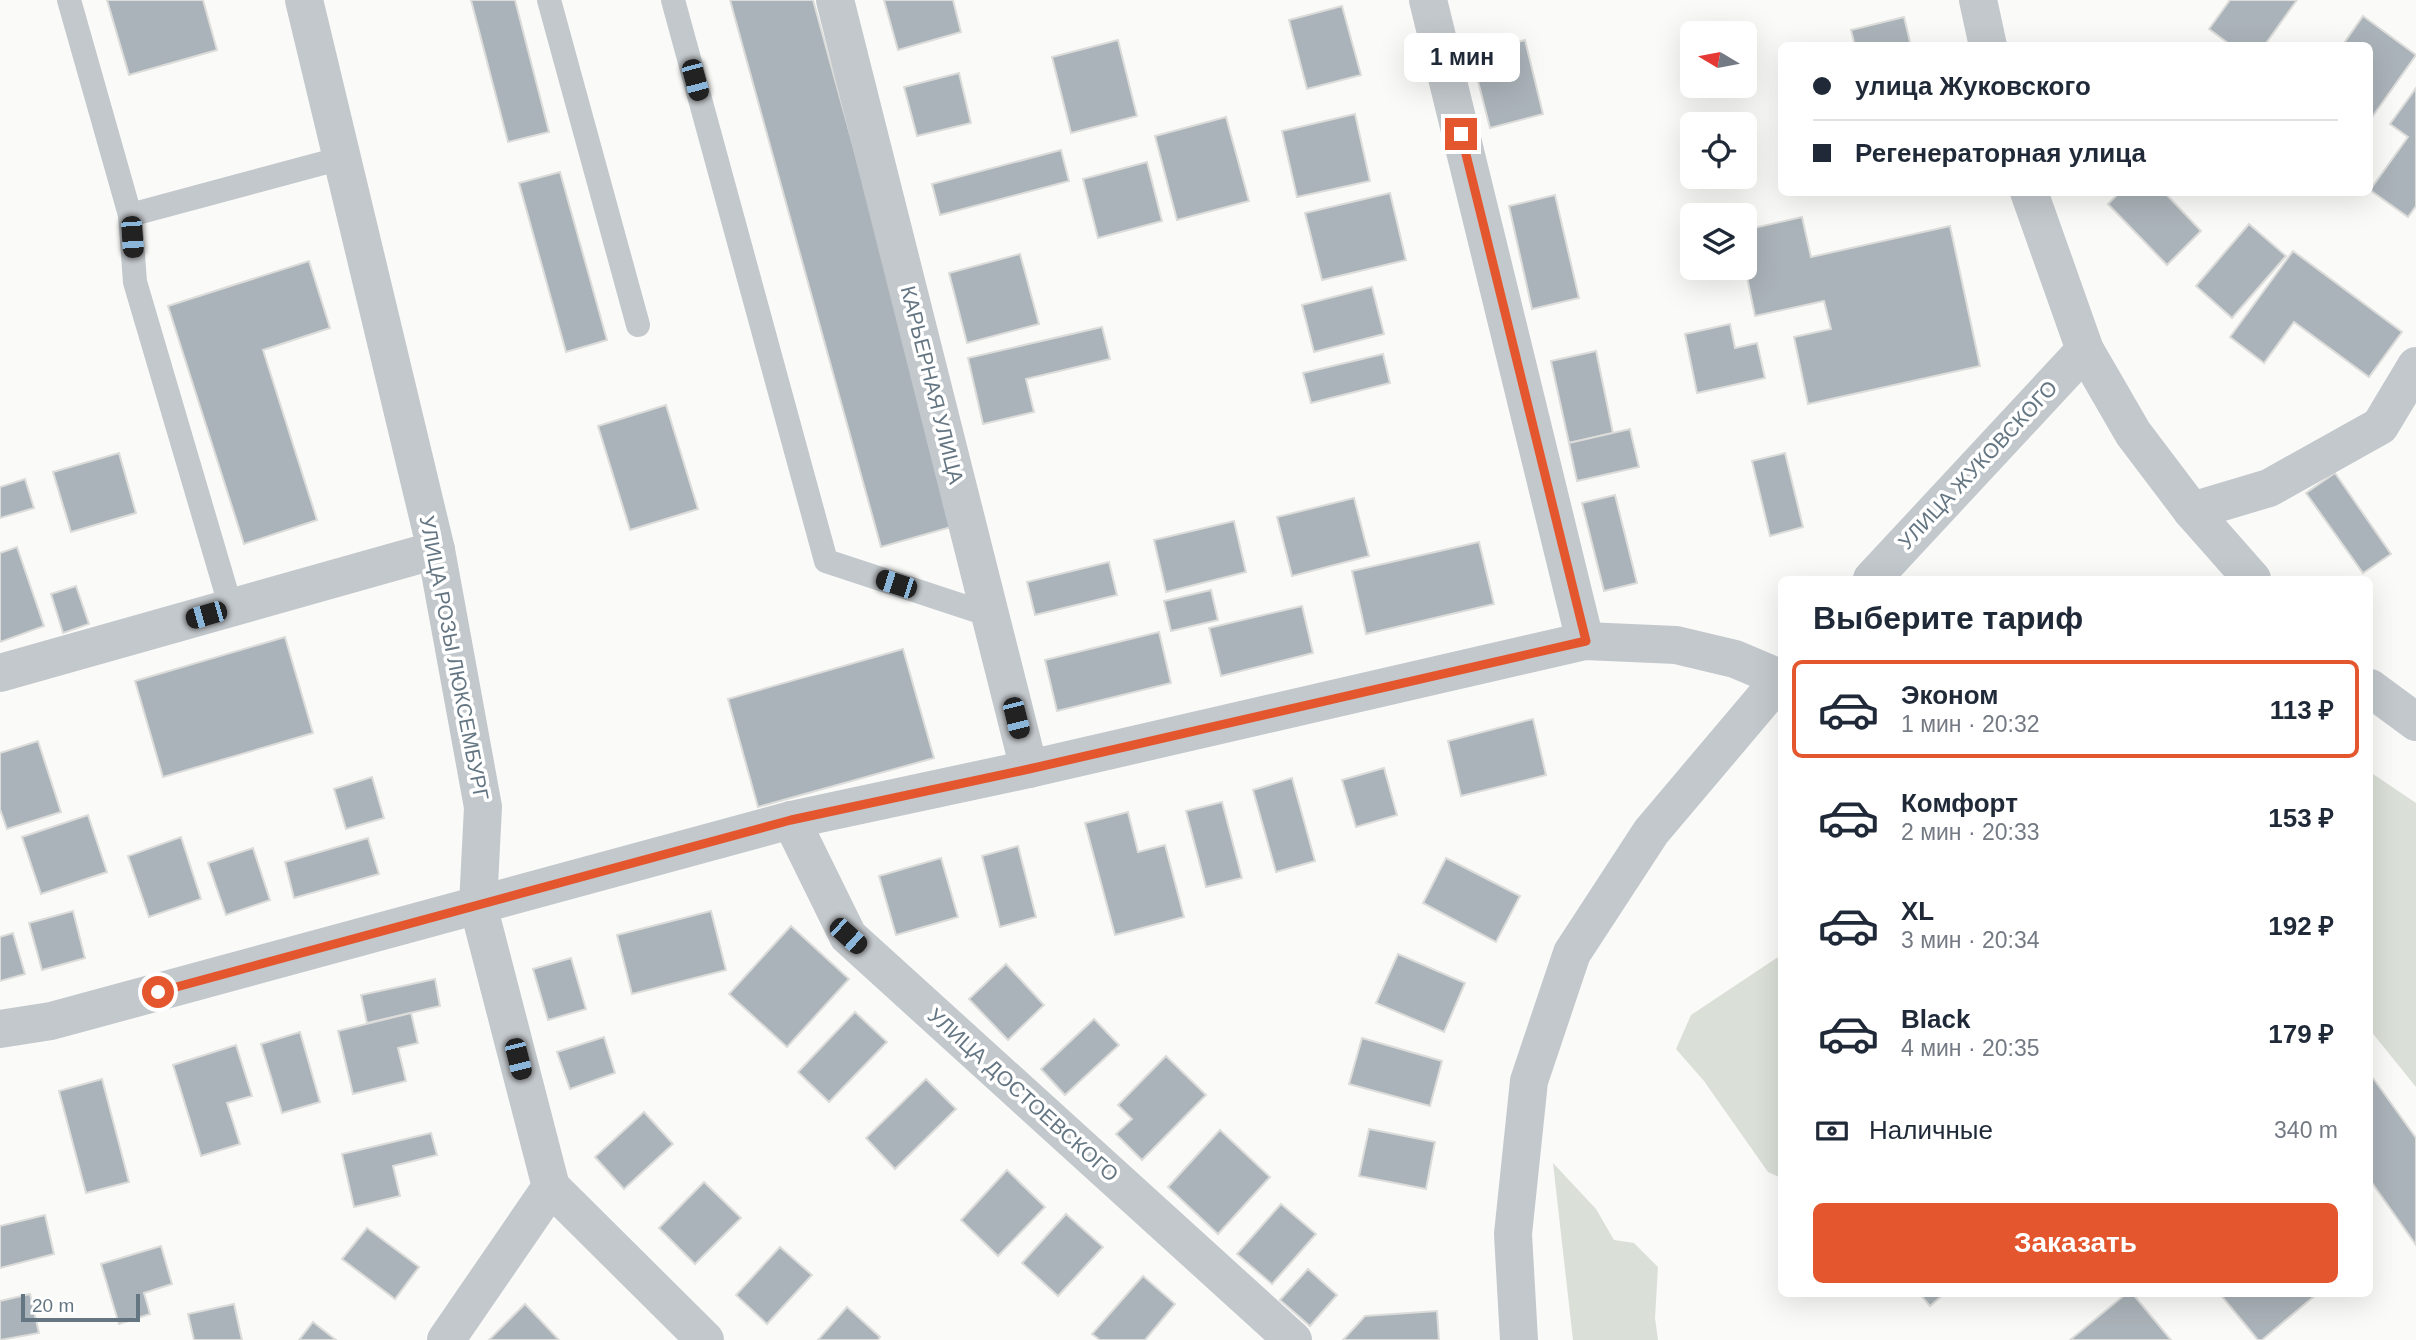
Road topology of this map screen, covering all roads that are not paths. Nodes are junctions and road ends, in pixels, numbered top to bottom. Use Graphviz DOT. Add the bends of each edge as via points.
graph roads {
  1 [pos="69,0"];
  2 [pos="304,0"];
  3 [pos="549,0"];
  4 [pos="673,0"];
  5 [pos="835,0"];
  6 [pos="1428,0"];
  7 [pos="1978,0"];
  8 [pos="1987,42"];
  9 [pos="342,158"];
  10 [pos="2030,196"];
  11 [pos="130,215"];
  12 [pos="638,324"];
  13 [pos="2085,350"];
  14 [pos="2416,366"];
  15 [pos="2192,511"];
  16 [pos="436,550"];
  17 [pos="1875,576"];
  18 [pos="2249,576"];
  19 [pos="231,608"];
  20 [pos="990,615"];
  21 [pos="1586,641"];
  22 [pos="0,673"];
  23 [pos="1778,676"];
  24 [pos="1778,681"];
  25 [pos="2373,690"];
  26 [pos="2416,722"];
  27 [pos="1029,769"];
  28 [pos="791,820"];
  29 [pos="478,905"];
  30 [pos="0,1029"];
  31 [pos="551,1187"];
  32 [pos="446,1340"];
  33 [pos="705,1340"];
  34 [pos="1293,1340"];
  35 [pos="1520,1340"];
  1 -- 11 [label="lane"];
  2 -- 9 [label="street, УЛИЦА РОЗЫ ЛЮКСЕМБУРГ"];
  3 -- 12 [label="lane"];
  4 -- 20 [label="lane" via="826,561"];
  5 -- 20 [label="street, КАРЬЕРНАЯ УЛИЦА"];
  6 -- 21 [label="street"];
  7 -- 8 [label="street"];
  9 -- 11 [label="lane"];
  9 -- 16 [label="street, УЛИЦА РОЗЫ ЛЮКСЕМБУРГ"];
  10 -- 13 [label="street"];
  11 -- 19 [label="lane" via="135,282"];
  13 -- 15 [label="street" via="2133,433"];
  13 -- 17 [label="street, УЛИЦА ЖУКОВСКОГО"];
  14 -- 15 [label="street" via="2380,426 2269,488"];
  15 -- 18 [label="street"];
  16 -- 19 [label="street"];
  16 -- 29 [label="street, УЛИЦА РОЗЫ ЛЮКСЕМБУРГ" via="483,807"];
  19 -- 22 [label="street"];
  20 -- 27 [label="street, КАРЬЕРНАЯ УЛИЦА"];
  21 -- 23 [label="street" via="1676,645 1735,659"];
  21 -- 27 [label="street"];
  24 -- 35 [label="street" via="1651,832 1572,953 1529,1082 1513,1234"];
  25 -- 26 [label="street"];
  27 -- 28 [label="street"];
  28 -- 29 [label="street"];
  28 -- 34 [label="street, УЛИЦА ДОСТОЕВСКОГО" via="848,936"];
  29 -- 30 [label="street" via="51,1021"];
  29 -- 31 [label="street, УЛИЦА РОЗЫ ЛЮКСЕМБУРГ"];
  31 -- 32 [label="street"];
  31 -- 33 [label="street"];
}
